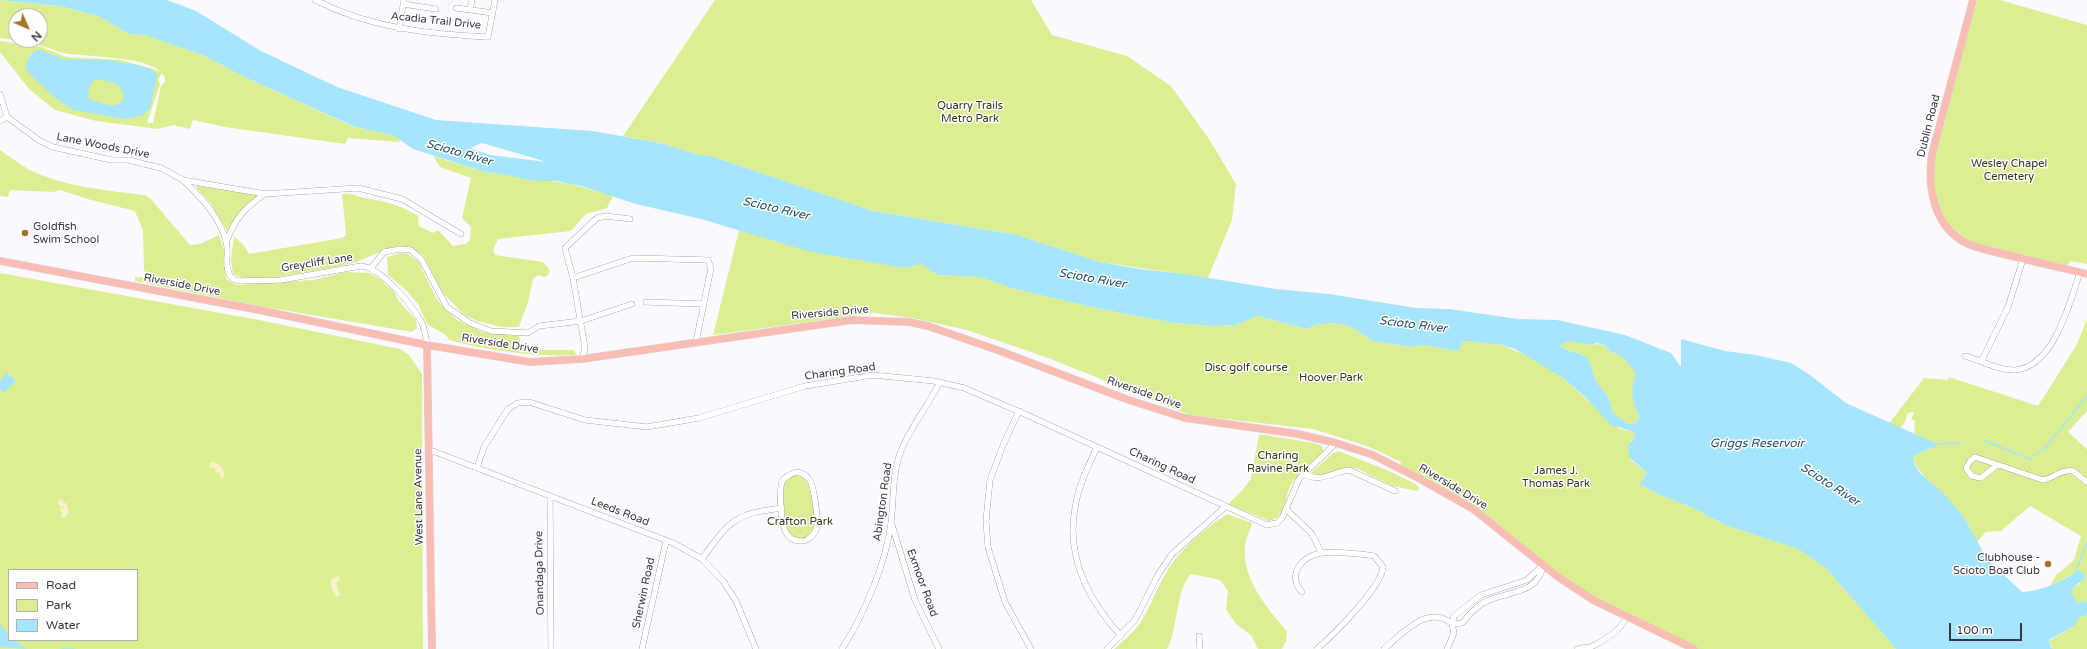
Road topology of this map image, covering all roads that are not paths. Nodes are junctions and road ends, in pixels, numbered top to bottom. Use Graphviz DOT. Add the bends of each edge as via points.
graph roads {
  1 [pos="315,0"];
  2 [pos="427,0"];
  3 [pos="472,0"];
  4 [pos="495,0"];
  5 [pos="1973,0"];
  6 [pos="403,2"];
  7 [pos="426,7"];
  8 [pos="456,8"];
  9 [pos="436,9"];
  10 [pos="470,10"];
  11 [pos="493,13"];
  12 [pos="399,29"];
  13 [pos="0,94"];
  14 [pos="7,117"];
  15 [pos="0,121"];
  16 [pos="183,180"];
  17 [pos="265,194"];
  18 [pos="630,219"];
  19 [pos="461,234"];
  20 [pos="226,242"];
  21 [pos="2023,259"];
  22 [pos="0,261"];
  23 [pos="371,268"];
  24 [pos="2083,273"];
  25 [pos="573,278"];
  26 [pos="646,302"];
  27 [pos="632,304"];
  28 [pos="703,304"];
  29 [pos="580,321"];
  30 [pos="696,342"];
  31 [pos="427,345"];
  32 [pos="1964,356"];
  33 [pos="582,359"];
  34 [pos="1982,360"];
  35 [pos="940,382"];
  36 [pos="1019,411"];
  37 [pos="1336,443"];
  38 [pos="1097,447"];
  39 [pos="430,450"];
  40 [pos="1997,465"];
  41 [pos="477,468"];
  42 [pos="1304,474"];
  43 [pos="2087,482"];
  44 [pos="1395,491"];
  45 [pos="550,496"];
  46 [pos="1225,507"];
  47 [pos="782,508"];
  48 [pos="1287,510"];
  49 [pos="891,523"];
  50 [pos="666,541"];
  51 [pos="1321,552"];
  52 [pos="702,559"];
  53 [pos="1543,565"];
  54 [pos="1302,592"];
  55 [pos="1627,617"];
  56 [pos="1452,624"];
  57 [pos="1121,636"];
  58 [pos="1199,636"];
  59 [pos="843,648"];
  60 [pos="432,649"];
  61 [pos="550,649"];
  62 [pos="642,649"];
  63 [pos="756,649"];
  64 [pos="939,649"];
  65 [pos="1031,649"];
  66 [pos="1107,649"];
  67 [pos="1200,649"];
  68 [pos="1317,649"];
  69 [pos="1384,649"];
  70 [pos="1447,649"];
  71 [pos="1577,649"];
  72 [pos="1694,649"];
  1 -- 12 [label="street, Acadia Trail Drive" via="349,15"];
  2 -- 7 [label="street"];
  3 -- 10 [label="street"];
  4 -- 11 [label="street"];
  5 -- 21 [label="main road, Dublin Road" via="1932,154 1929,174 1931,192 1938,212 1959,238 1984,249"];
  6 -- 7 [label="street"];
  6 -- 12 [label="street"];
  7 -- 9 [label="street"];
  8 -- 10 [label="street"];
  10 -- 11 [label="street"];
  11 -- 12 [label="street, Acadia Trail Drive" via="488,37"];
  13 -- 14 [label="street"];
  14 -- 15 [label="street"];
  14 -- 16 [label="street, Lane Woods Drive" via="40,141 53,147 161,168"];
  16 -- 17 [label="street, Lane Woods Drive"];
  16 -- 20 [label="street, Greycliff Lane" via="214,213"];
  17 -- 19 [label="street, Lane Woods Drive" via="358,188 402,199"];
  17 -- 20 [label="street, Greycliff Lane" via="238,217"];
  18 -- 25 [label="street" via="606,216 597,218 566,246 564,252"];
  20 -- 23 [label="street, Greycliff Lane" via="226,269 233,279 239,281 281,280 361,266"];
  21 -- 24 [label="main road, Dublin Road"];
  21 -- 34 [label="street" via="2008,307"];
  22 -- 31 [label="main road, Riverside Drive"];
  23 -- 29 [label="street" via="384,252 412,250 421,259 447,307 470,323 491,332 528,333 539,326"];
  23 -- 31 [label="street" via="393,286 412,307 422,325"];
  24 -- 34 [label="street" via="2059,330 2034,364 2009,369"];
  25 -- 28 [label="street" via="633,258 705,259 711,265"];
  25 -- 29 [label="street"];
  26 -- 28 [label="street"];
  27 -- 29 [label="street"];
  28 -- 30 [label="street"];
  29 -- 33 [label="street" via="585,348"];
  30 -- 33 [label="main road, Riverside Drive"];
  30 -- 37 [label="main road, Riverside Drive" via="827,322 909,322 951,333 1126,399 1185,418 1298,434"];
  31 -- 33 [label="main road, Riverside Drive" via="530,362"];
  31 -- 39 [label="main road, West Lane Avenue"];
  32 -- 34 [label="street"];
  35 -- 36 [label="street, Charing Road" via="964,388"];
  35 -- 41 [label="street, Charing Road" via="873,375 806,386 699,418 647,426 585,420 529,402 518,403 508,409 484,447"];
  35 -- 49 [label="street, Abington Road" via="901,451 893,485"];
  36 -- 38 [label="street, Charing Road"];
  36 -- 65 [label="street" via="990,480 986,521 988,547 1005,602"];
  37 -- 42 [label="street"];
  37 -- 53 [label="main road, Riverside Drive" via="1373,456 1452,497 1492,523"];
  38 -- 46 [label="street, Charing Road"];
  38 -- 57 [label="street" via="1075,508 1074,541 1078,563 1090,595"];
  39 -- 41 [label="street, Leeds Road"];
  39 -- 60 [label="main road, West Lane Avenue"];
  40 -- 40 [label="street" via="1975,457 1966,468 1972,476 1981,478"];
  40 -- 43 [label="street" via="2043,480 2062,471 2073,471"];
  41 -- 45 [label="street, Leeds Road"];
  42 -- 44 [label="street" via="1319,478 1349,470"];
  42 -- 48 [label="street" via="1296,484"];
  45 -- 50 [label="street, Leeds Road"];
  45 -- 61 [label="street, Onandaga Drive"];
  46 -- 48 [label="street, Charing Road" via="1267,525 1280,521"];
  46 -- 57 [label="street" via="1172,554 1139,613"];
  47 -- 47 [label="street" via="780,488 788,475 796,472 809,478 813,485 817,526 814,534 801,542 793,540 784,527"];
  47 -- 52 [label="street" via="753,512 738,518"];
  48 -- 51 [label="street" via="1312,534"];
  49 -- 59 [label="street, Abington Road" via="877,578"];
  49 -- 64 [label="street, Exmoor Road" via="915,600"];
  50 -- 52 [label="street, Leeds Road"];
  50 -- 62 [label="street, Sherwin Road"];
  51 -- 54 [label="street" via="1302,561 1295,571 1294,581"];
  51 -- 68 [label="street" via="1374,556 1381,563 1382,571 1352,615"];
  52 -- 63 [label="street, Leeds Road" via="729,589"];
  53 -- 55 [label="main road, Riverside Drive" via="1580,592"];
  53 -- 56 [label="street" via="1523,582 1491,591 1472,601 1454,616"];
  53 -- 56 [label="street" via="1542,576 1530,587 1486,601 1462,624"];
  55 -- 71 [label="street" via="1624,623 1603,641"];
  55 -- 72 [label="main road, Riverside Drive"];
  56 -- 69 [label="street" via="1437,615 1428,617 1406,630"];
  56 -- 70 [label="street" via="1454,633"];
  57 -- 66 [label="street"];
  58 -- 67 [label="street"];
}
